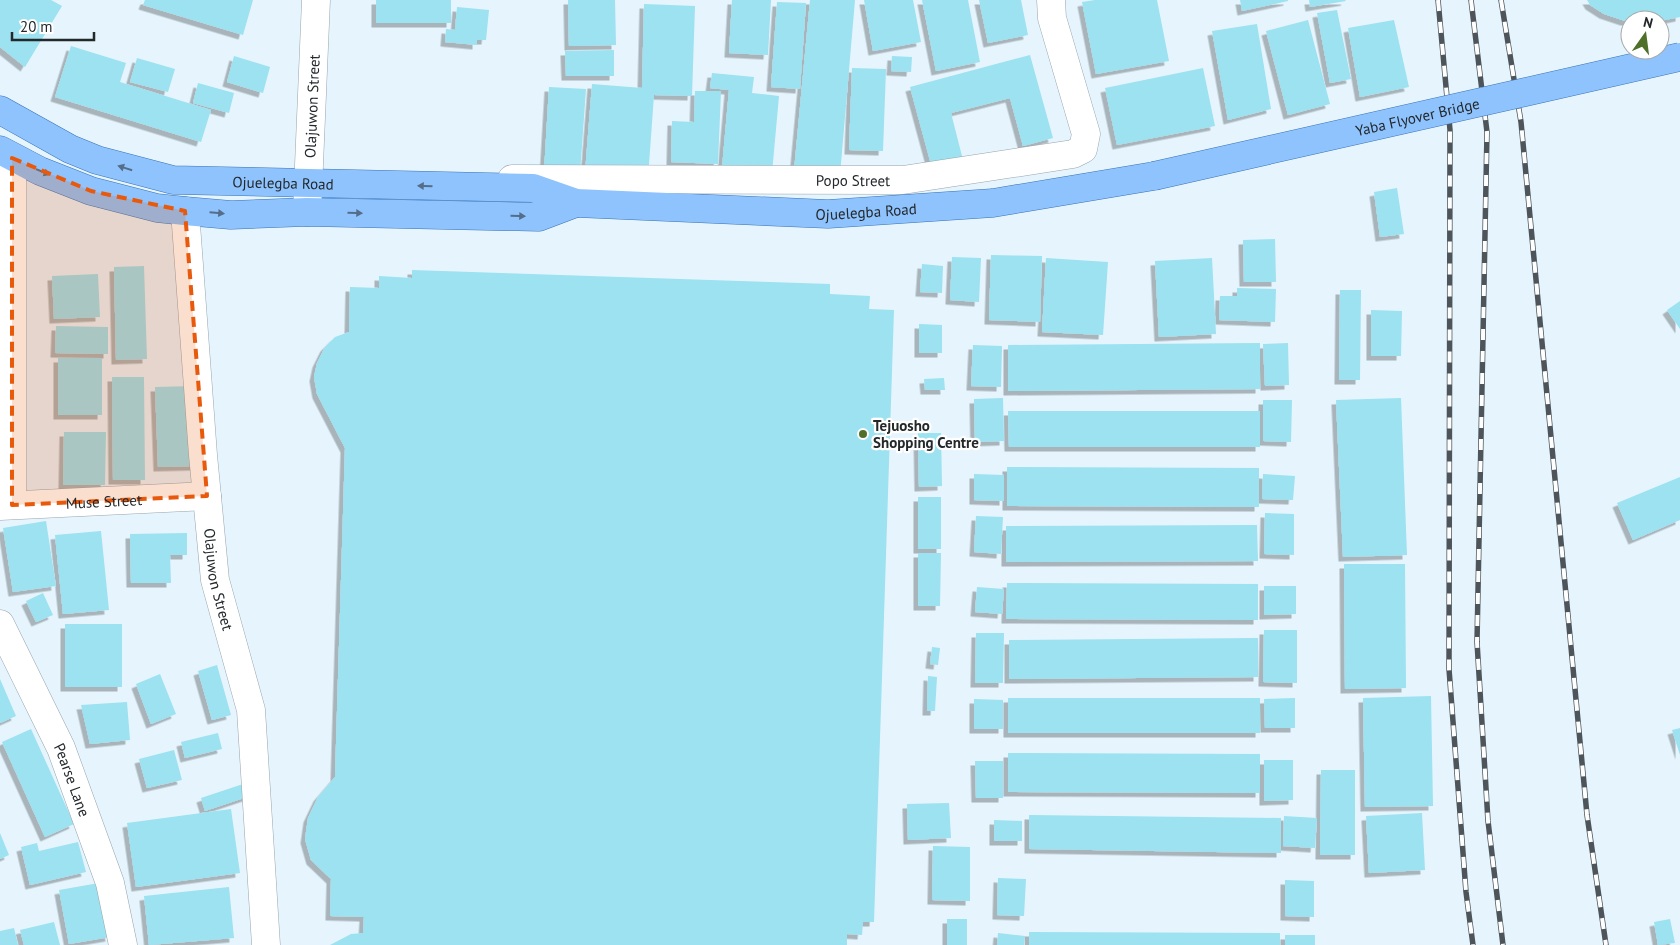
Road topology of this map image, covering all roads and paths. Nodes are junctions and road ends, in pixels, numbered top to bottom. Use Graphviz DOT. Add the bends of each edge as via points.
graph roads {
  1 [pos="316,0"];
  2 [pos="1051,0"];
  3 [pos="1680,57"];
  4 [pos="0,110"];
  5 [pos="6,154"];
  6 [pos="1154,176"];
  7 [pos="307,184"];
  8 [pos="468,187"];
  9 [pos="576,203"];
  10 [pos="185,211"];
  11 [pos="307,212"];
  12 [pos="207,496"];
  13 [pos="6,506"];
  14 [pos="0,624"];
  15 [pos="123,945"];
  16 [pos="266,945"];
  1 -- 7 [label="street, Olajuwon Street"];
  2 -- 8 [label="street, Popo Street" via="1052,18 1086,134 1083,149 1073,154 903,180 503,179"];
  3 -- 6 [label="main road, Yaba Flyover Bridge, bridge"];
  7 -- 4 [label="main road, Ojuelegba Road, one-way" via="161,178 70,149"];
  5 -- 10 [label="main road, Ojuelegba Road, one-way" via="91,191 157,208"];
  5 -- 13 [label="street"];
  6 -- 9 [label="main road, Ojuelegba Road" via="993,203 828,214"];
  8 -- 7 [label="main road, Ojuelegba Road, one-way"];
  7 -- 11 [label="street, Olajuwon Street"];
  8 -- 9 [label="main road, Ojuelegba Road" via="533,188"];
  11 -- 9 [label="main road, Ojuelegba Road, one-way" via="539,217"];
  10 -- 11 [label="main road, Ojuelegba Road, one-way" via="231,214"];
  10 -- 12 [label="street, Olajuwon Street"];
  12 -- 13 [label="street, Muse Street"];
  12 -- 16 [label="street, Olajuwon Street" via="215,580 251,710"];
  14 -- 15 [label="street, Pearse Lane" via="61,748 110,883"];
}
